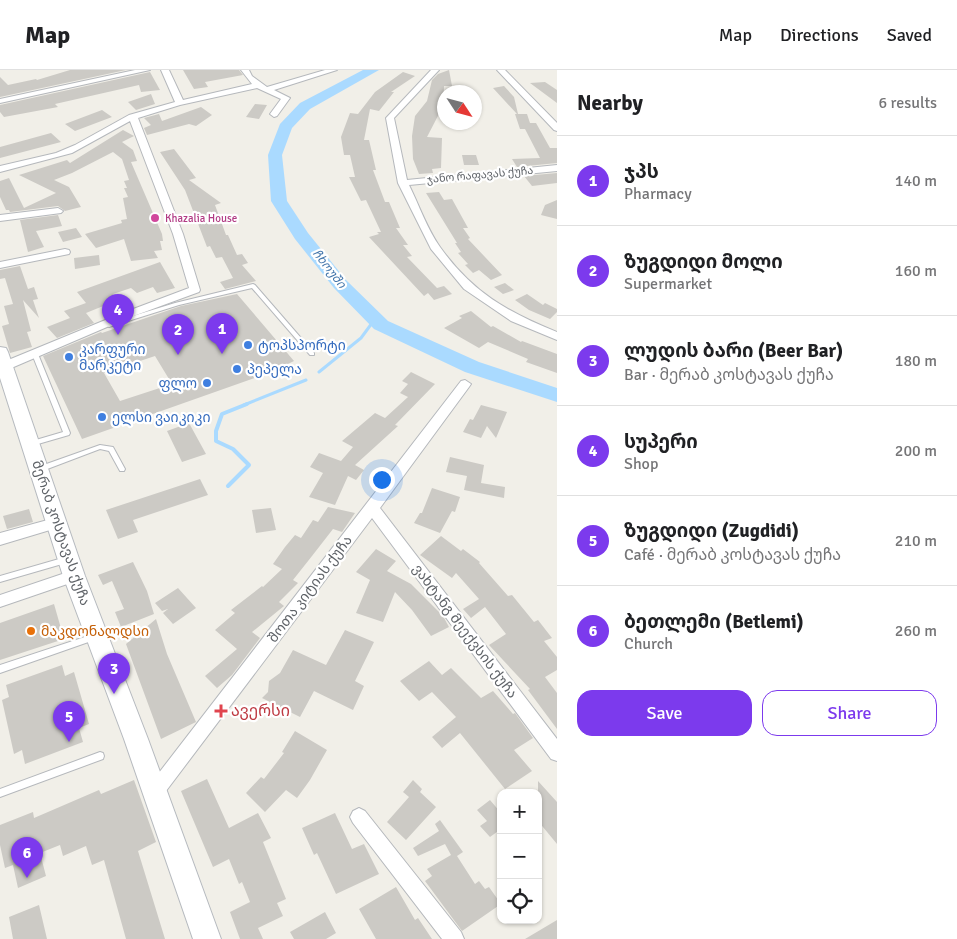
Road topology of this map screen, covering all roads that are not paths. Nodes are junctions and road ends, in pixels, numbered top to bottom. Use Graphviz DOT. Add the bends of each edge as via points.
graph roads {
  1 [pos="146,70"];
  2 [pos="165,70"];
  3 [pos="245,70"];
  4 [pos="333,70"];
  5 [pos="435,70"];
  6 [pos="501,70"];
  7 [pos="262,87"];
  8 [pos="0,100"];
  9 [pos="180,104"];
  10 [pos="274,114"];
  11 [pos="133,117"];
  12 [pos="557,128"];
  13 [pos="0,168"];
  14 [pos="557,168"];
  15 [pos="403,183"];
  16 [pos="58,211"];
  17 [pos="0,218"];
  18 [pos="65,252"];
  19 [pos="0,265"];
  20 [pos="92,331"];
  21 [pos="557,336"];
  22 [pos="35,354"];
  23 [pos="312,354"];
  24 [pos="3,359"];
  25 [pos="464,384"];
  26 [pos="31,444"];
  27 [pos="39,469"];
  28 [pos="122,469"];
  29 [pos="372,508"];
  30 [pos="56,523"];
  31 [pos="0,539"];
  32 [pos="71,568"];
  33 [pos="0,579"];
  34 [pos="0,600"];
  35 [pos="97,636"];
  36 [pos="0,669"];
  37 [pos="557,753"];
  38 [pos="100,756"];
  39 [pos="0,793"];
  40 [pos="154,793"];
  41 [pos="359,817"];
  42 [pos="207,939"];
  43 [pos="454,939"];
  1 -- 8 [label="street"];
  2 -- 9 [label="street"];
  3 -- 7 [label="street"];
  4 -- 7 [label="street"];
  5 -- 15 [label="street" via="390,118"];
  6 -- 12 [label="street"];
  7 -- 9 [label="street" via="211,94"];
  7 -- 10 [label="street" via="286,98"];
  9 -- 11 [label="street"];
  11 -- 13 [label="street" via="104,130 78,148"];
  11 -- 20 [label="street" via="178,234 195,290"];
  14 -- 15 [label="street, ჯანო რაფავას ქუჩა"];
  15 -- 21 [label="street" via="436,247 468,287 515,319"];
  16 -- 17 [label="street"];
  18 -- 19 [label="street"];
  20 -- 22 [label="street"];
  20 -- 23 [label="lane" via="177,304 254,286"];
  22 -- 24 [label="street"];
  22 -- 26 [label="lane" via="67,434"];
  24 -- 26 [label="main road, მერაბ კოსტავას ქუჩა"];
  25 -- 29 [label="street, შოთა კიტიას ქუჩა"];
  26 -- 27 [label="main road, მერაბ კოსტავას ქუჩა"];
  27 -- 28 [label="lane" via="100,447 111,449"];
  27 -- 30 [label="main road, მერაბ კოსტავას ქუჩა"];
  29 -- 37 [label="street, ვახტანგ მეექვსის ქუჩა"];
  29 -- 40 [label="street, შოთა კიტიას ქუჩა"];
  30 -- 31 [label="street"];
  30 -- 32 [label="main road, მერაბ კოსტავას ქუჩა"];
  32 -- 33 [label="lane"];
  32 -- 34 [label="street"];
  32 -- 35 [label="main road, მერაბ კოსტავას ქუჩა"];
  35 -- 36 [label="lane"];
  35 -- 40 [label="main road, მერაბ კოსტავას ქუჩა"];
  38 -- 39 [label="lane"];
  40 -- 42 [label="main road, მერაბ კოსტავას ქუჩა"];
  41 -- 43 [label="street"];
}
